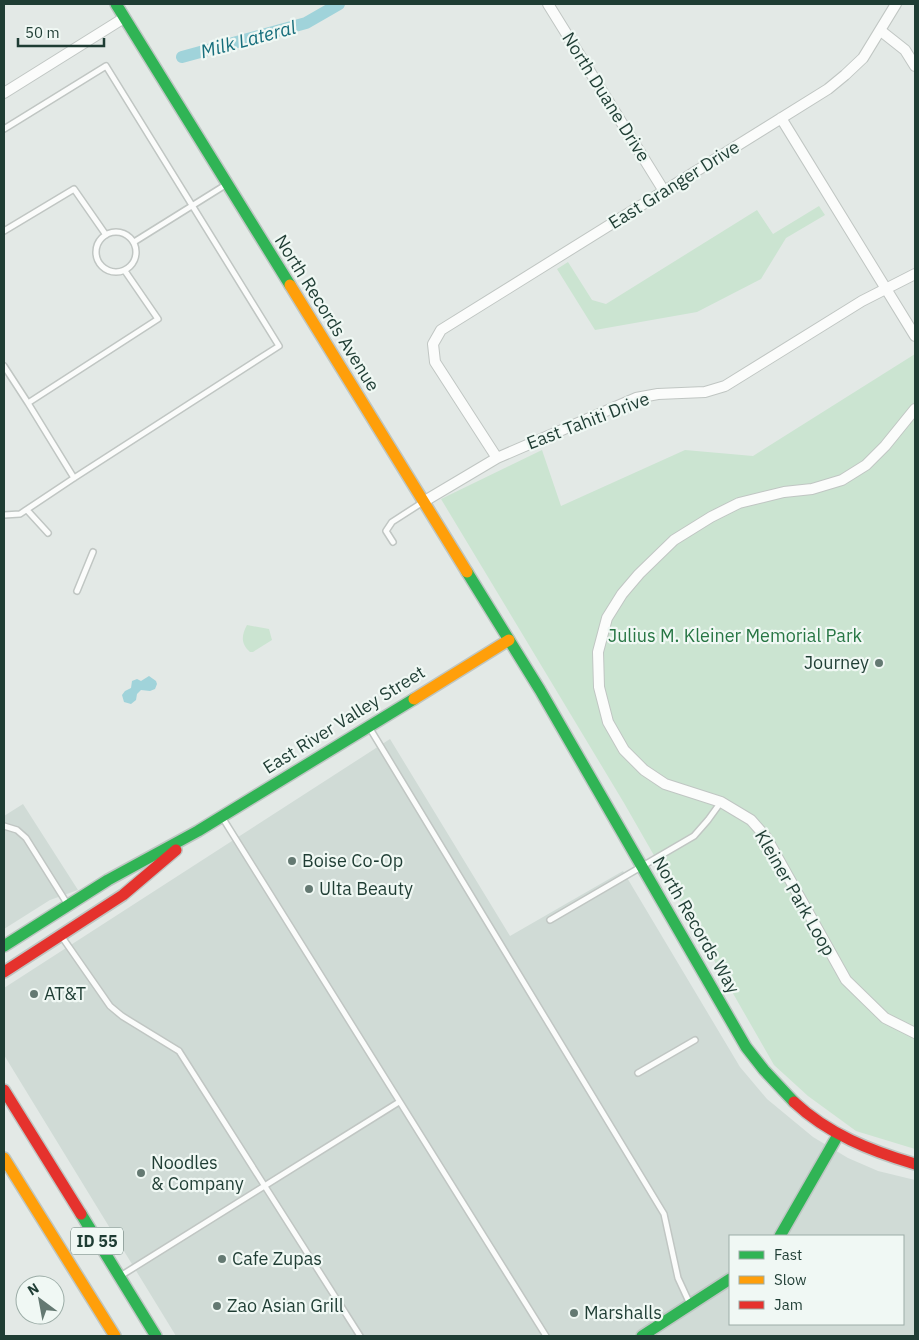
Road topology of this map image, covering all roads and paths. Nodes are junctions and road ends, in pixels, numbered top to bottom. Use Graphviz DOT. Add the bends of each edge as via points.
graph roads {
  1 [pos="116,4"];
  2 [pos="548,4"];
  3 [pos="896,4"];
  4 [pos="124,18"];
  5 [pos="880,31"];
  6 [pos="915,66"];
  7 [pos="4,93"];
  8 [pos="781,118"];
  9 [pos="4,129"];
  10 [pos="227,184"];
  11 [pos="664,191"];
  12 [pos="192,206"];
  13 [pos="4,231"];
  14 [pos="106,235"];
  15 [pos="134,242"];
  16 [pos="125,271"];
  17 [pos="915,274"];
  18 [pos="886,290"];
  19 [pos="915,336"];
  20 [pos="4,366"];
  21 [pos="28,404"];
  22 [pos="915,409"];
  23 [pos="496,458"];
  24 [pos="74,478"];
  25 [pos="423,502"];
  26 [pos="27,510"];
  27 [pos="4,515"];
  28 [pos="48,533"];
  29 [pos="392,542"];
  30 [pos="94,552"];
  31 [pos="77,591"];
  32 [pos="508,640"];
  33 [pos="368,726"];
  34 [pos="721,802"];
  35 [pos="221,817"];
  36 [pos="4,826"];
  37 [pos="198,831"];
  38 [pos="642,866"];
  39 [pos="68,905"];
  40 [pos="550,920"];
  41 [pos="61,935"];
  42 [pos="4,946"];
  43 [pos="4,972"];
  44 [pos="915,1033"];
  45 [pos="695,1040"];
  46 [pos="638,1073"];
  47 [pos="4,1090"];
  48 [pos="399,1102"];
  49 [pos="838,1136"];
  50 [pos="4,1158"];
  51 [pos="915,1164"];
  52 [pos="264,1186"];
  53 [pos="781,1235"];
  54 [pos="119,1277"];
  55 [pos="729,1280"];
  56 [pos="690,1304"];
  57 [pos="104,1320"];
  58 [pos="115,1336"];
  59 [pos="122,1336"];
  60 [pos="156,1336"];
  61 [pos="360,1336"];
  62 [pos="546,1336"];
  63 [pos="642,1336"];
  1 -- 4 [label="main road, North Records Avenue"];
  2 -- 11 [label="street, North Duane Drive"];
  3 -- 5 [label="street, East Granger Drive"];
  4 -- 7 [label="street"];
  4 -- 10 [label="main road, North Records Avenue"];
  5 -- 6 [label="street" via="905,50"];
  5 -- 8 [label="street, East Granger Drive" via="864,58 845,75"];
  8 -- 11 [label="street, East Granger Drive"];
  8 -- 18 [label="street"];
  9 -- 12 [label="lane" via="106,66"];
  10 -- 12 [label="lane"];
  10 -- 25 [label="main road, North Records Avenue"];
  11 -- 23 [label="street, East Granger Drive" via="441,330 433,344 435,362"];
  12 -- 15 [label="lane"];
  12 -- 24 [label="lane" via="279,346"];
  13 -- 14 [label="lane" via="74,189"];
  14 -- 15 [label="lane" via="118,232"];
  14 -- 16 [label="lane" via="97,245 100,265 112,272"];
  15 -- 16 [label="lane" via="137,255"];
  16 -- 21 [label="lane" via="158,319"];
  17 -- 18 [label="street, East Tahiti Drive"];
  18 -- 19 [label="street"];
  18 -- 23 [label="street, East Tahiti Drive" via="862,301 725,386 705,392 636,398"];
  20 -- 21 [label="lane"];
  21 -- 24 [label="lane"];
  22 -- 34 [label="street, Kleiner Park Loop" via="866,465 842,480 739,503 674,540 622,594 607,618 598,652 599,687 608,722 624,750 644,770 665,784"];
  23 -- 25 [label="street, East Tahiti Drive"];
  24 -- 26 [label="lane"];
  25 -- 29 [label="lane" via="392,522 386,531"];
  25 -- 32 [label="main road, North Records Avenue"];
  26 -- 27 [label="lane"];
  26 -- 28 [label="lane"];
  30 -- 31 [label="lane"];
  32 -- 33 [label="main road, East River Valley Street"];
  32 -- 38 [label="main road, North Records Way"];
  33 -- 35 [label="main road, East River Valley Street"];
  33 -- 56 [label="lane" via="664,1214 678,1278"];
  34 -- 38 [label="lane" via="694,836"];
  34 -- 44 [label="street, Kleiner Park Loop" via="751,820 766,837 846,980 885,1018"];
  35 -- 37 [label="main road, East River Valley Street"];
  35 -- 48 [label="lane"];
  36 -- 39 [label="lane" via="17,830 26,838"];
  37 -- 39 [label="main road, East River Valley Street"];
  37 -- 41 [label="main road, East River Valley Street" via="123,895"];
  38 -- 40 [label="lane"];
  38 -- 49 [label="main road, North Records Way" via="759,1065 803,1111"];
  39 -- 42 [label="main road, East River Valley Street"];
  41 -- 43 [label="main road, East River Valley Street"];
  41 -- 52 [label="lane" via="110,1006 179,1051"];
  45 -- 46 [label="lane"];
  47 -- 54 [label="main road, ID 55"];
  48 -- 52 [label="lane"];
  48 -- 62 [label="lane"];
  49 -- 51 [label="main road, North Records Way"];
  49 -- 53 [label="main road"];
  50 -- 57 [label="main road, ID 55"];
  52 -- 54 [label="lane"];
  52 -- 61 [label="lane"];
  54 -- 60 [label="main road, ID 55"];
  55 -- 56 [label="main road"];
  56 -- 63 [label="main road"];
  57 -- 58 [label="main road, ID 55"];
  57 -- 59 [label="main road"];
}
